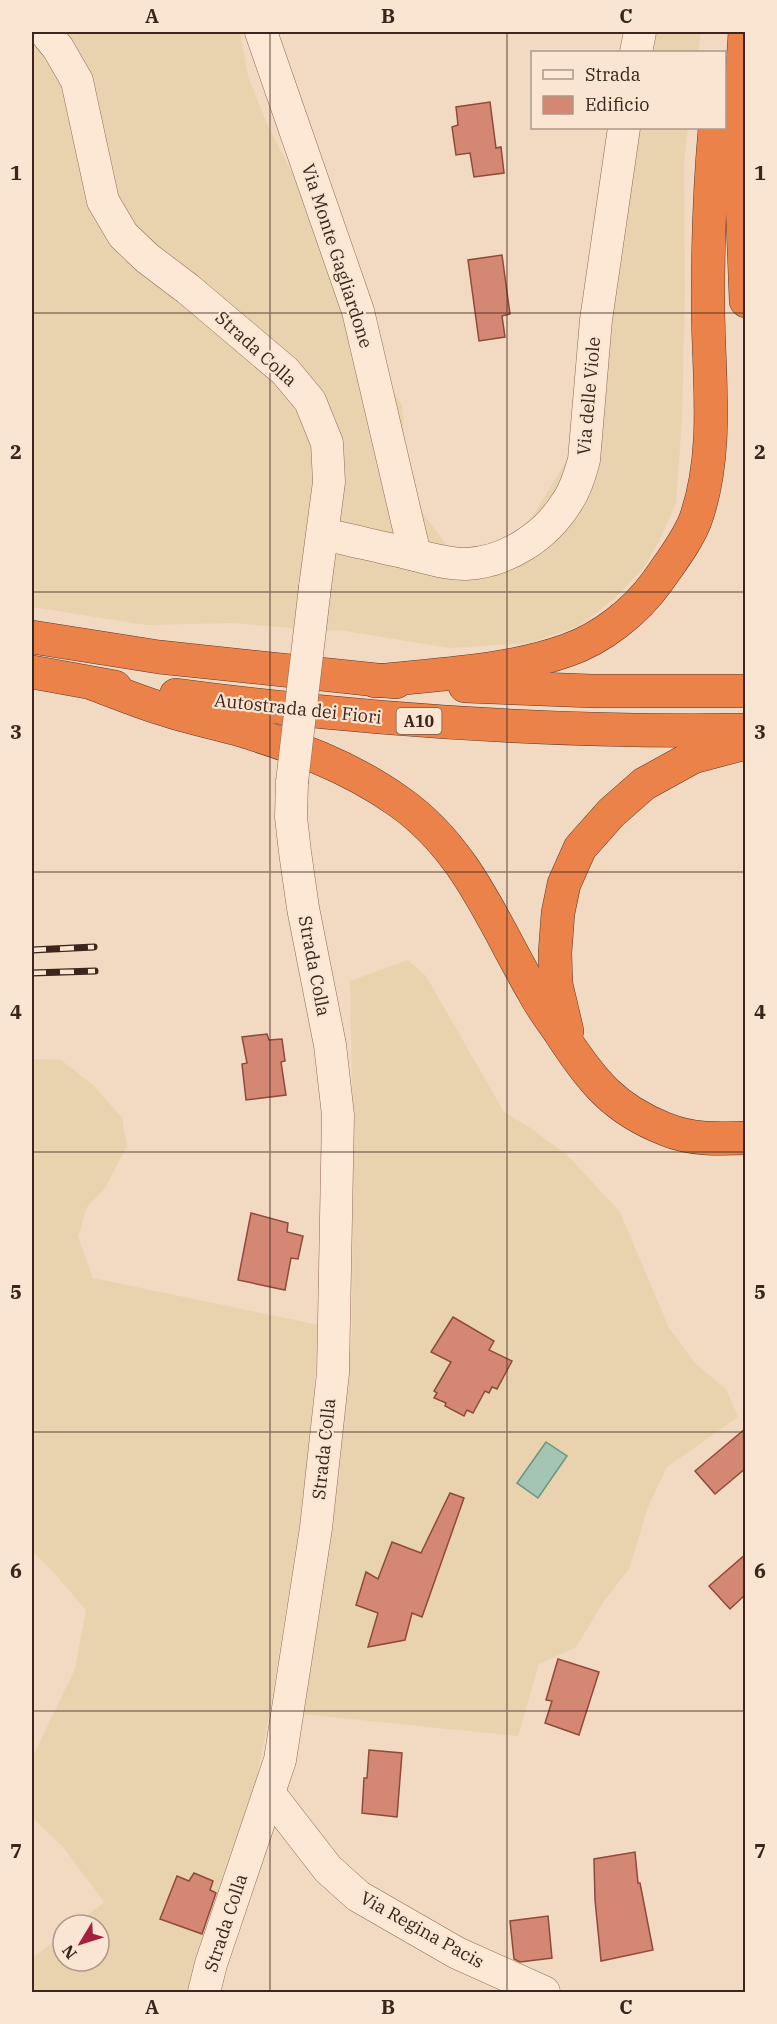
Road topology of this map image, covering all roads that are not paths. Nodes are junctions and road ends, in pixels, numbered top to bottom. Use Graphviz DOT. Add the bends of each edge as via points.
graph roads {
  1 [pos="45,32"];
  2 [pos="261,32"];
  3 [pos="640,32"];
  4 [pos="737,32"];
  5 [pos="745,32"];
  6 [pos="636,51"];
  7 [pos="726,62"];
  8 [pos="624,129"];
  9 [pos="715,129"];
  10 [pos="746,301"];
  11 [pos="322,534"];
  12 [pos="415,555"];
  13 [pos="32,637"];
  14 [pos="32,672"];
  15 [pos="375,681"];
  16 [pos="94,684"];
  17 [pos="746,691"];
  18 [pos="746,730"];
  19 [pos="746,743"];
  20 [pos="572,1050"];
  21 [pos="746,1138"];
  22 [pos="270,1793"];
  23 [pos="204,1992"];
  24 [pos="544,1992"];
  1 -- 11 [label="street, Strada Colla" via="77,81 103,201 123,235 285,371 310,401 327,443 329,482"];
  2 -- 12 [label="street, Via Monte Gagliardone" via="358,311"];
  3 -- 6 [label="street"];
  4 -- 7 [label="highway"];
  5 -- 10 [label="highway" via="739,122"];
  8 -- 12 [label="street, Via delle Viole" via="598,299 584,460 578,481 554,520 540,534 505,555 465,564"];
  9 -- 15 [label="highway" via="706,476 694,522 674,559 646,597 608,630 570,650 532,662"];
  11 -- 12 [label="street, Via delle Viole"];
  11 -- 22 [label="street, Strada Colla, bridge" via="291,817 337,1103 339,1173 333,1373 316,1528 280,1760"];
  13 -- 15 [label="highway, Autostrada dei Fiori / A10" via="181,660"];
  14 -- 16 [label="highway, Autostrada dei Fiori / A10"];
  15 -- 17 [label="highway, Autostrada dei Fiori / A10" via="592,692"];
  16 -- 18 [label="highway, Autostrada dei Fiori / A10" via="273,708 416,721 653,731"];
  16 -- 20 [label="highway" via="311,754 398,801 434,829 466,870 533,993"];
  19 -- 20 [label="highway" via="693,757 644,784 580,848 564,884 555,953 556,984"];
  20 -- 21 [label="highway" via="601,1089 628,1110 666,1130 707,1139"];
  22 -- 23 [label="street, Strada Colla"];
  22 -- 24 [label="street, Via Regina Pacis" via="328,1869 358,1896 457,1953"];
}
